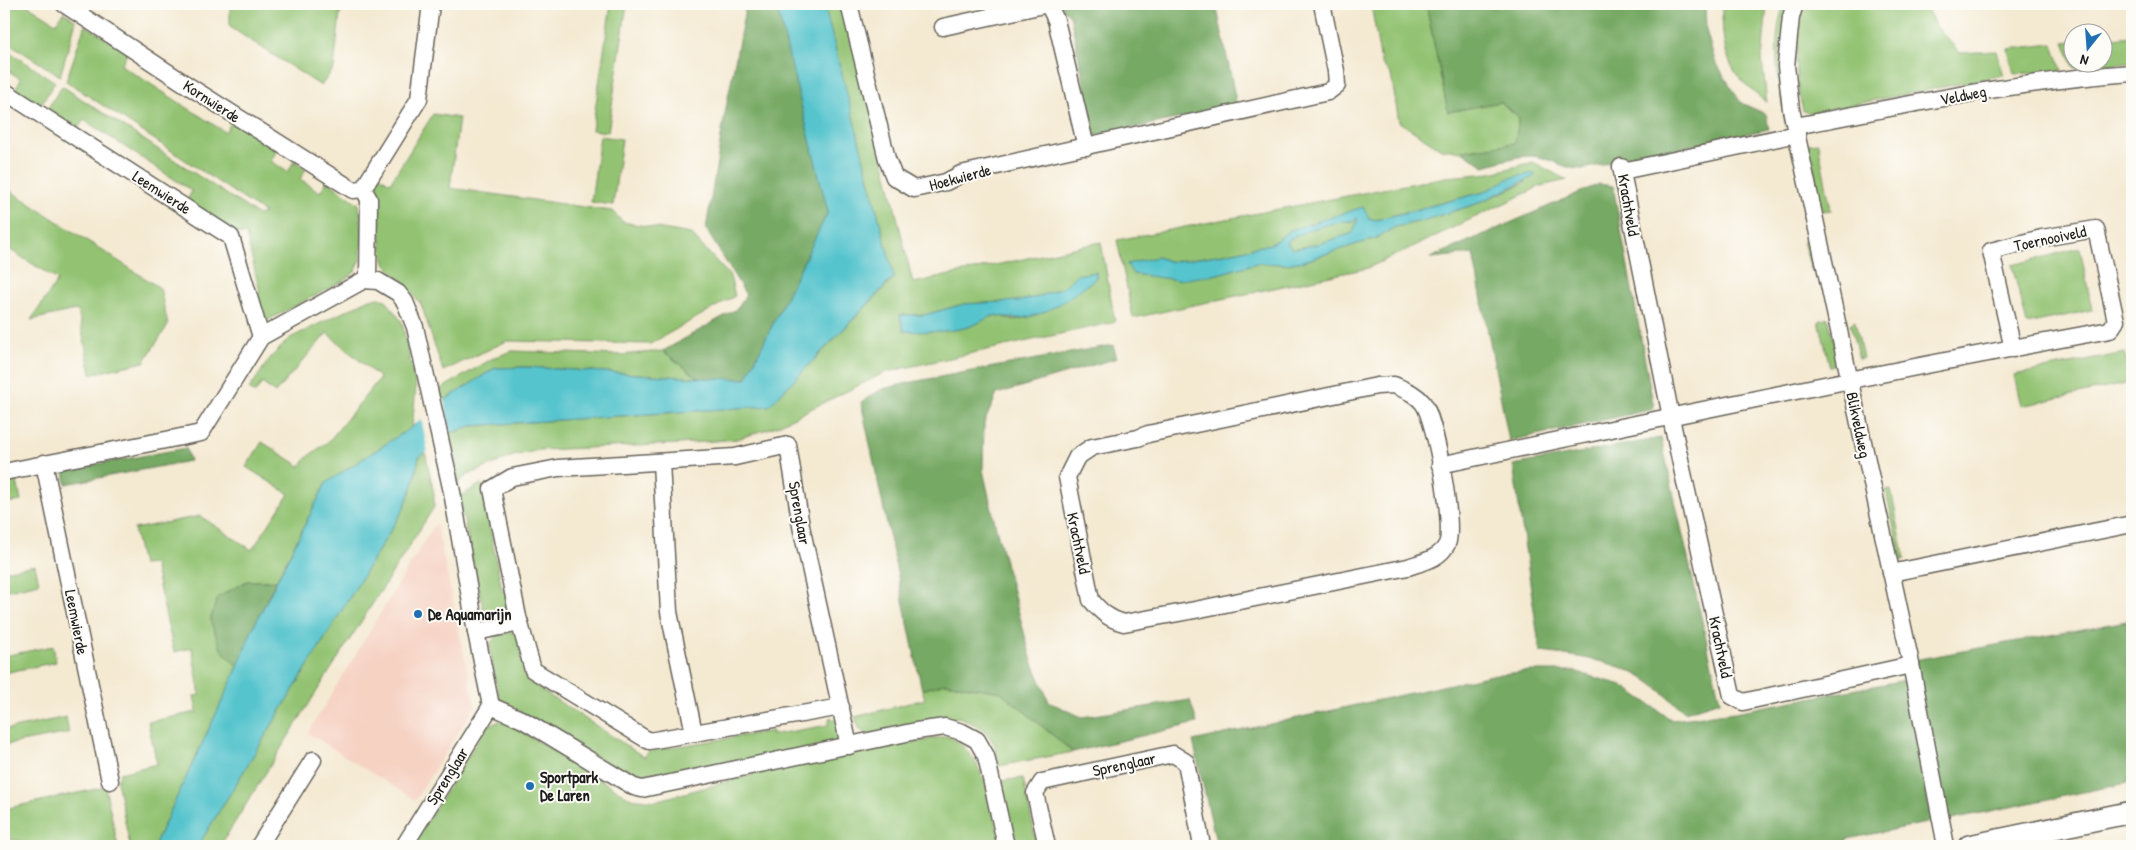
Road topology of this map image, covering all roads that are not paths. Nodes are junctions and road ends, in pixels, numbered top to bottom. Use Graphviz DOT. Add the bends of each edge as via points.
graph roads {
  1 [pos="64,4"];
  2 [pos="431,4"];
  3 [pos="849,4"];
  4 [pos="1048,4"];
  5 [pos="1322,4"];
  6 [pos="1795,4"];
  7 [pos="943,27"];
  8 [pos="2132,73"];
  9 [pos="4,91"];
  10 [pos="1796,130"];
  11 [pos="1086,148"];
  12 [pos="363,189"];
  13 [pos="368,280"];
  14 [pos="261,337"];
  15 [pos="2013,348"];
  16 [pos="1850,382"];
  17 [pos="1672,418"];
  18 [pos="661,462"];
  19 [pos="44,463"];
  20 [pos="1440,465"];
  21 [pos="4,472"];
  22 [pos="2132,524"];
  23 [pos="1891,574"];
  24 [pos="520,623"];
  25 [pos="476,632"];
  26 [pos="1911,665"];
  27 [pos="491,706"];
  28 [pos="841,707"];
  29 [pos="694,733"];
  30 [pos="849,746"];
  31 [pos="313,760"];
  32 [pos="110,781"];
  33 [pos="2132,812"];
  34 [pos="259,846"];
  35 [pos="404,846"];
  36 [pos="1006,846"];
  37 [pos="1047,846"];
  38 [pos="1202,846"];
  39 [pos="1946,846"];
  40 [pos="1969,846"];
  1 -- 12 [label="street, Kornwierde" via="343,184 353,190"];
  2 -- 12 [label="street" via="419,99"];
  3 -- 11 [label="street, Hoekwierde" via="887,159 894,177 903,184 914,189 946,182 961,174"];
  4 -- 7 [label="street"];
  4 -- 11 [label="street" via="1056,20"];
  5 -- 11 [label="street, Hoekwierde" via="1336,71 1336,85 1328,92"];
  6 -- 10 [label="street, Blikveldweg" via="1786,66"];
  8 -- 10 [label="street, Veldweg" via="2015,85"];
  9 -- 14 [label="street, Leemwierde" via="232,237"];
  10 -- 16 [label="street, Blikveldweg"];
  10 -- 17 [label="street, Krachtveld" via="1627,170 1621,168"];
  12 -- 13 [label="street" via="368,198"];
  13 -- 14 [label="street"];
  13 -- 25 [label="street" via="389,287 405,302 415,327 452,492"];
  14 -- 19 [label="street" via="201,433"];
  15 -- 15 [label="street, Toernooiveld" via="1991,251 2096,229 2116,321 2110,330"];
  15 -- 16 [label="street, Toernooiveld"];
  16 -- 17 [label="street"];
  16 -- 23 [label="street, Blikveldweg"];
  17 -- 20 [label="street"];
  17 -- 26 [label="street, Krachtveld" via="1732,696 1743,702"];
  18 -- 24 [label="street, Sprenglaar" via="558,468 512,477 492,489"];
  18 -- 28 [label="street, Sprenglaar" via="736,457 788,445 801,526"];
  18 -- 29 [label="street" via="669,612"];
  19 -- 21 [label="street"];
  19 -- 32 [label="street, Leemwierde"];
  20 -- 20 [label="street, Krachtveld" via="1450,528 1446,545 1436,558 1408,567 1124,623 1102,613 1091,600 1067,477 1077,457 1092,447 1394,385 1414,393 1425,404"];
  22 -- 23 [label="street"];
  23 -- 26 [label="street, Blikveldweg"];
  24 -- 25 [label="street"];
  24 -- 29 [label="street, Sprenglaar" via="533,670 649,741"];
  25 -- 27 [label="street"];
  26 -- 39 [label="street, Blikveldweg"];
  27 -- 30 [label="street" via="523,720 642,789"];
  27 -- 35 [label="street, Sprenglaar"];
  28 -- 29 [label="street, Sprenglaar"];
  28 -- 30 [label="street, Sprenglaar"];
  30 -- 36 [label="street" via="945,727 976,740 986,756"];
  31 -- 34 [label="street"];
  33 -- 40 [label="street"];
  37 -- 38 [label="street, Sprenglaar" via="1035,793 1042,782 1173,754 1186,762"];
}
